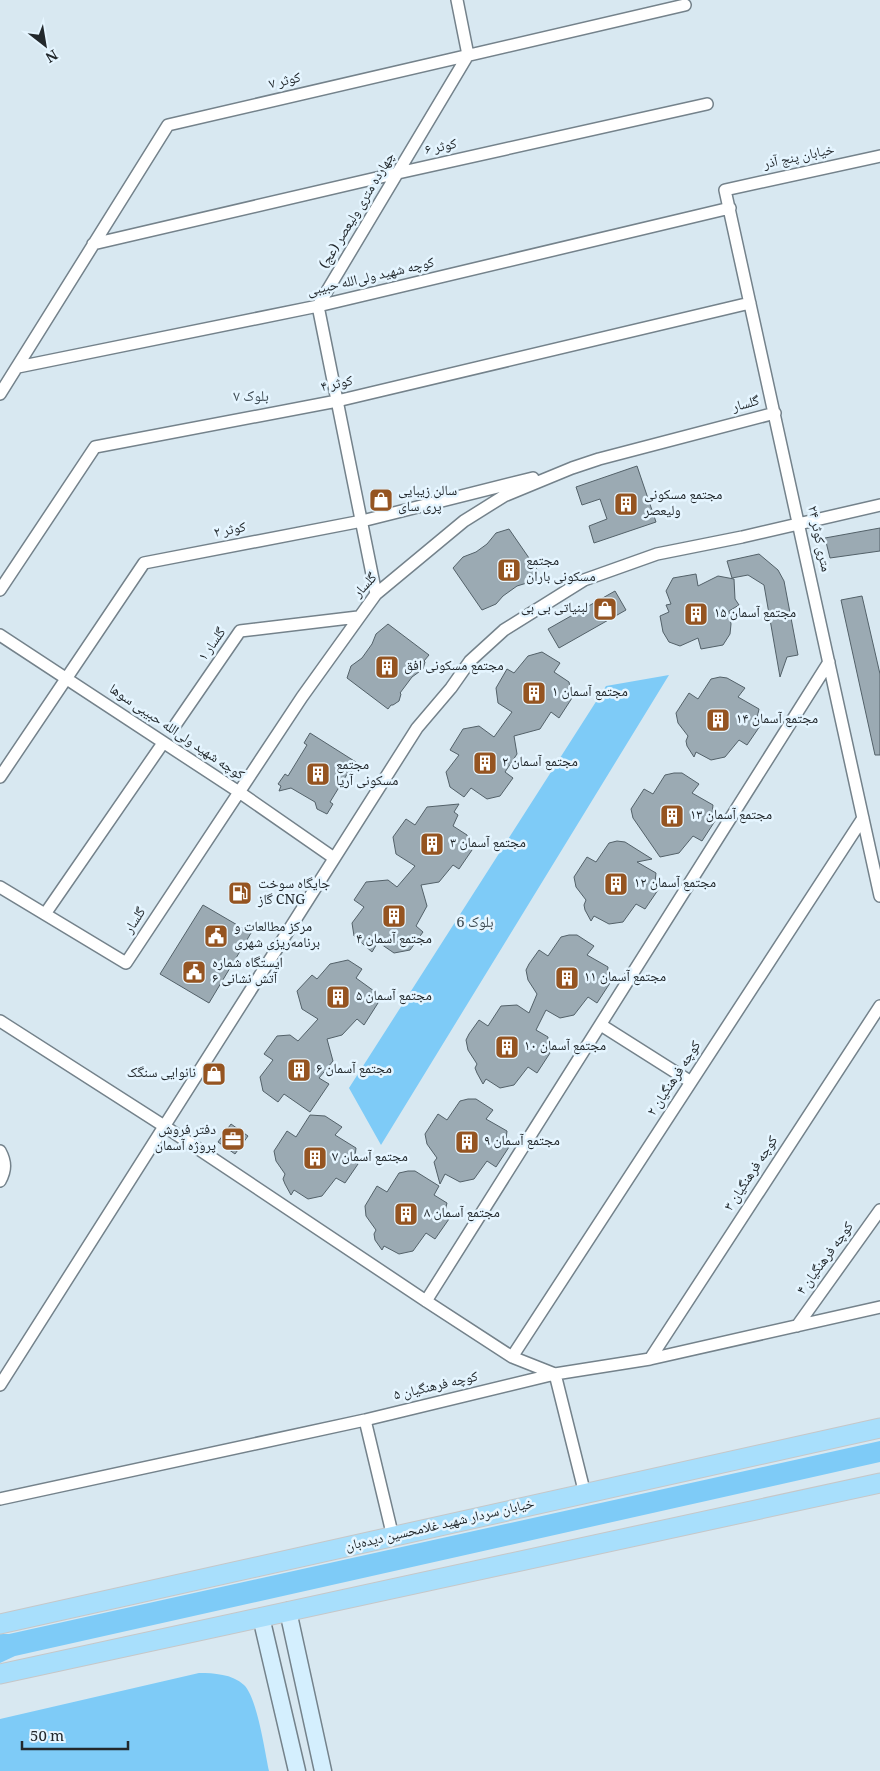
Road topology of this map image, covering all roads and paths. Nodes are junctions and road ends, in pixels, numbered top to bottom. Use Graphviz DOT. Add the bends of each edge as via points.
graph roads {
  1 [pos="457,0"];
  2 [pos="685,5"];
  3 [pos="468,55"];
  4 [pos="707,104"];
  5 [pos="880,156"];
  6 [pos="398,173"];
  7 [pos="725,190"];
  8 [pos="730,208"];
  9 [pos="93,244"];
  10 [pos="750,303"];
  11 [pos="318,306"];
  12 [pos="18,367"];
  13 [pos="0,394"];
  14 [pos="337,400"];
  15 [pos="775,413"];
  16 [pos="572,468"];
  17 [pos="880,505"];
  18 [pos="362,521"];
  19 [pos="799,524"];
  20 [pos="0,590"];
  21 [pos="376,594"];
  22 [pos="358,618"];
  23 [pos="0,635"];
  24 [pos="829,662"];
  25 [pos="67,678"];
  26 [pos="176,724"];
  27 [pos="163,743"];
  28 [pos="0,777"];
  29 [pos="240,792"];
  30 [pos="863,818"];
  31 [pos="334,858"];
  32 [pos="0,887"];
  33 [pos="880,896"];
  34 [pos="45,914"];
  35 [pos="880,1006"];
  36 [pos="0,1021"];
  37 [pos="601,1025"];
  38 [pos="691,1082"];
  39 [pos="164,1126"];
  40 [pos="0,1152"];
  41 [pos="0,1181"];
  42 [pos="880,1210"];
  43 [pos="426,1301"];
  44 [pos="880,1307"];
  45 [pos="797,1326"];
  46 [pos="512,1357"];
  47 [pos="650,1359"];
  48 [pos="555,1374"];
  49 [pos="0,1385"];
  50 [pos="365,1420"];
  51 [pos="880,1428"];
  52 [pos="880,1483"];
  53 [pos="585,1494"];
  54 [pos="0,1499"];
  55 [pos="393,1537"];
  56 [pos="288,1611"];
  57 [pos="261,1617"];
  58 [pos="0,1624"];
  59 [pos="0,1674"];
  60 [pos="297,1771"];
  61 [pos="323,1771"];
  1 -- 3 [label="street"];
  2 -- 3 [label="street, کوثر ۷"];
  3 -- 6 [label="street, چهارده متری ولیعصر (عج)"];
  3 -- 9 [label="street, کوثر ۷" via="168,125"];
  4 -- 6 [label="street, کوثر ۶"];
  5 -- 7 [label="street, خیابان پنج آذر"];
  6 -- 9 [label="street, کوثر ۶"];
  6 -- 11 [label="street, چهارده متری ولیعصر (عج)"];
  7 -- 8 [label="street, ۲۴ متری کوثر"];
  8 -- 10 [label="street, ۲۴ متری کوثر"];
  8 -- 11 [label="street, کوچه شهید ولی‌الله حبیبی"];
  9 -- 12 [label="street, کوثر ۷"];
  10 -- 14 [label="street, کوثر ۴"];
  10 -- 15 [label="street, ۲۴ متری کوثر"];
  11 -- 12 [label="street, کوچه شهید ولی‌الله حبیبی"];
  11 -- 14 [label="street"];
  12 -- 13 [label="street, کوثر ۷"];
  14 -- 18 [label="street"];
  14 -- 20 [label="street, کوثر ۴" via="95,447"];
  15 -- 16 [label="street, گلسار"];
  15 -- 19 [label="street, ۲۴ متری کوثر"];
  16 -- 18 [label="street, کوثر ۲"];
  16 -- 21 [label="street, گلسار" via="504,496 472,516"];
  17 -- 19 [label="street"];
  18 -- 21 [label="street"];
  18 -- 25 [label="street, کوثر ۲" via="144,563"];
  19 -- 24 [label="street, ۲۴ متری کوثر"];
  19 -- 31 [label="street" via="657,554 584,580 504,630 470,661 416,728"];
  21 -- 22 [label="street, گلسار"];
  22 -- 26 [label="street, گلسار ۱" via="240,631"];
  22 -- 29 [label="street, گلسار"];
  23 -- 25 [label="street, کوچه شهید ولی‌الله حبیبی سوها"];
  24 -- 30 [label="street, ۲۴ متری کوثر"];
  24 -- 37 [label="street"];
  25 -- 27 [label="street, کوچه شهید ولی‌الله حبیبی سوها"];
  25 -- 28 [label="street, کوثر ۲"];
  27 -- 29 [label="street, کوچه شهید ولی‌الله حبیبی سوها"];
  27 -- 34 [label="street"];
  29 -- 31 [label="street, کوچه شهید ولی‌الله حبیبی سوها"];
  29 -- 34 [label="street, گلسار" via="126,963"];
  30 -- 33 [label="street, ۲۴ متری کوثر"];
  30 -- 38 [label="street, کوچه فرهنگیان ۲"];
  31 -- 39 [label="street"];
  32 -- 34 [label="street"];
  35 -- 47 [label="street, کوچه فرهنگیان ۳"];
  36 -- 39 [label="street"];
  37 -- 38 [label="street"];
  37 -- 43 [label="street"];
  38 -- 46 [label="street, کوچه فرهنگیان ۲"];
  39 -- 43 [label="street"];
  39 -- 49 [label="street"];
  40 -- 41 [label="street" via="5,1161"];
  42 -- 45 [label="street, کوچه فرهنگیان ۴"];
  43 -- 46 [label="street"];
  44 -- 45 [label="street, کوچه فرهنگیان ۵"];
  45 -- 47 [label="street, کوچه فرهنگیان ۵"];
  46 -- 48 [label="street"];
  47 -- 48 [label="street, کوچه فرهنگیان ۵"];
  48 -- 50 [label="street, کوچه فرهنگیان ۵"];
  48 -- 53 [label="street"];
  50 -- 54 [label="street, کوچه فرهنگیان ۵"];
  50 -- 55 [label="street"];
  51 -- 53 [label="main road, خیابان سردار شهید غلامحسین دیده‌بان"];
  52 -- 56 [label="main road"];
  53 -- 55 [label="main road, خیابان سردار شهید غلامحسین دیده‌بان"];
  55 -- 58 [label="main road, خیابان سردار شهید غلامحسین دیده‌بان"];
  56 -- 57 [label="main road"];
  56 -- 61 [label="main road"];
  57 -- 59 [label="main road"];
  57 -- 60 [label="main road"];
}
